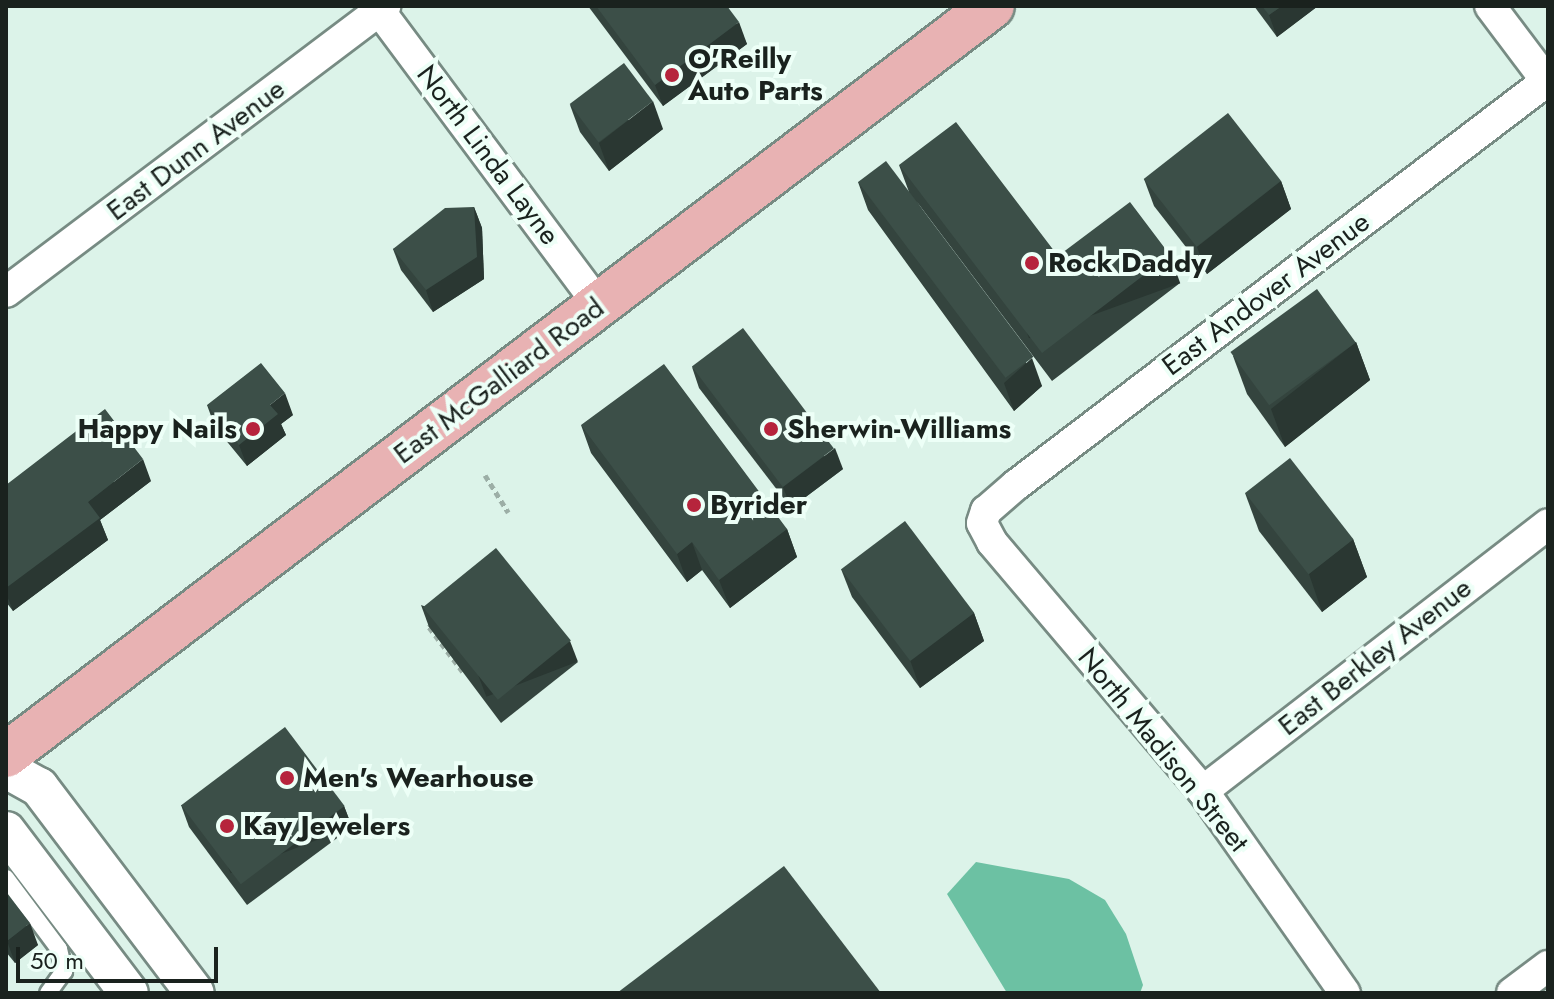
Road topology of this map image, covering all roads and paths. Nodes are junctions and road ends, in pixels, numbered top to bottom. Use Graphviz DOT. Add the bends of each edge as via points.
graph roads {
  1 [pos="992,6"];
  2 [pos="1490,6"];
  3 [pos="380,7"];
  4 [pos="1547,82"];
  5 [pos="6,292"];
  6 [pos="599,305"];
  7 [pos="485,475"];
  8 [pos="986,511"];
  9 [pos="508,512"];
  10 [pos="1548,524"];
  11 [pos="441,617"];
  12 [pos="465,675"];
  13 [pos="6,755"];
  14 [pos="6,769"];
  15 [pos="1203,791"];
  16 [pos="6,831"];
  17 [pos="6,878"];
  18 [pos="1548,966"];
  19 [pos="48,993"];
  20 [pos="129,993"];
  21 [pos="195,993"];
  22 [pos="1345,993"];
  23 [pos="1512,993"];
  1 -- 6 [label="main road, East McGalliard Road"];
  2 -- 4 [label="street"];
  3 -- 5 [label="street, East Dunn Avenue"];
  3 -- 6 [label="street, North Linda Layne"];
  4 -- 8 [label="street, East Andover Avenue"];
  6 -- 13 [label="main road, East McGalliard Road"];
  7 -- 9 [label="path"];
  8 -- 15 [label="street, North Madison Street" via="982,523 992,542"];
  10 -- 15 [label="street, East Berkley Avenue"];
  11 -- 12 [label="path" via="429,627"];
  14 -- 21 [label="street" via="39,787"];
  15 -- 22 [label="street, North Madison Street"];
  16 -- 20 [label="street"];
  17 -- 19 [label="lane" via="59,949 64,971"];
  18 -- 23 [label="street"];
}
